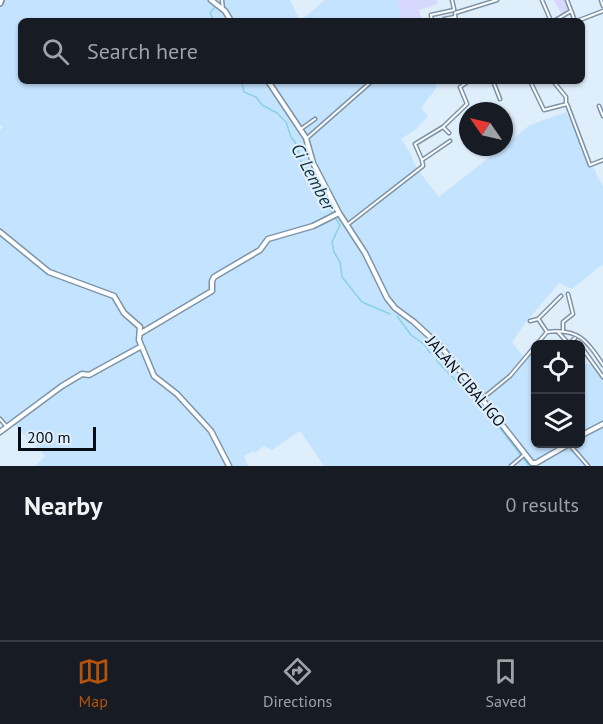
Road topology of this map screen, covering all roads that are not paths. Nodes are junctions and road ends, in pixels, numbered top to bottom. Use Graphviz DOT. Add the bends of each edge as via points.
graph roads {
  1 [pos="211,0"];
  2 [pos="222,0"];
  3 [pos="452,0"];
  4 [pos="482,0"];
  5 [pos="497,0"];
  6 [pos="542,0"];
  7 [pos="567,0"];
  8 [pos="601,0"];
  9 [pos="484,5"];
  10 [pos="603,6"];
  11 [pos="223,10"];
  12 [pos="572,11"];
  13 [pos="603,11"];
  14 [pos="455,13"];
  15 [pos="229,18"];
  16 [pos="432,18"];
  17 [pos="446,18"];
  18 [pos="456,18"];
  19 [pos="551,18"];
  20 [pos="558,18"];
  21 [pos="575,18"];
  22 [pos="584,18"];
  23 [pos="270,84"];
  24 [pos="369,84"];
  25 [pos="459,84"];
  26 [pos="464,84"];
  27 [pos="494,84"];
  28 [pos="531,84"];
  29 [pos="556,84"];
  30 [pos="460,87"];
  31 [pos="500,99"];
  32 [pos="566,103"];
  33 [pos="599,106"];
  34 [pos="603,116"];
  35 [pos="315,119"];
  36 [pos="442,127"];
  37 [pos="301,129"];
  38 [pos="449,133"];
  39 [pos="306,139"];
  40 [pos="450,141"];
  41 [pos="422,160"];
  42 [pos="603,160"];
  43 [pos="336,215"];
  44 [pos="347,225"];
  45 [pos="0,232"];
  46 [pos="568,294"];
  47 [pos="561,296"];
  48 [pos="538,320"];
  49 [pos="530,321"];
  50 [pos="558,331"];
  51 [pos="563,331"];
  52 [pos="547,332"];
  53 [pos="141,333"];
  54 [pos="570,333"];
  55 [pos="579,336"];
  56 [pos="576,339"];
  57 [pos="539,340"];
  58 [pos="141,346"];
  59 [pos="531,350"];
  60 [pos="585,352"];
  61 [pos="603,365"];
  62 [pos="603,376"];
  63 [pos="483,398"];
  64 [pos="0,418"];
  65 [pos="603,424"];
  66 [pos="7,427"];
  67 [pos="0,432"];
  68 [pos="585,433"];
  69 [pos="562,448"];
  70 [pos="572,448"];
  71 [pos="522,456"];
  72 [pos="229,466"];
  73 [pos="511,466"];
  74 [pos="588,466"];
  1 -- 11 [label="main road"];
  2 -- 11 [label="street"];
  3 -- 14 [label="street"];
  4 -- 9 [label="street"];
  5 -- 9 [label="street"];
  6 -- 19 [label="street"];
  7 -- 12 [label="street"];
  8 -- 10 [label="street"];
  9 -- 14 [label="street"];
  11 -- 15 [label="main road"];
  12 -- 20 [label="street"];
  12 -- 21 [label="street"];
  13 -- 22 [label="street"];
  14 -- 16 [label="street" via="431,15"];
  14 -- 17 [label="street"];
  14 -- 18 [label="street"];
  23 -- 37 [label="main road, JALAN CIBALIGO"];
  24 -- 39 [label="street"];
  25 -- 30 [label="street"];
  26 -- 30 [label="street"];
  27 -- 31 [label="street"];
  28 -- 32 [label="street" via="544,110"];
  29 -- 32 [label="street"];
  30 -- 36 [label="street" via="467,104"];
  32 -- 42 [label="street" via="590,165"];
  33 -- 34 [label="street"];
  35 -- 37 [label="street"];
  36 -- 38 [label="street"];
  36 -- 41 [label="street" via="414,144"];
  37 -- 39 [label="main road, JALAN CIBALIGO"];
  39 -- 43 [label="main road, JALAN CIBALIGO" via="312,163"];
  40 -- 41 [label="street"];
  41 -- 44 [label="street" via="424,165 416,172"];
  43 -- 44 [label="main road, JALAN CIBALIGO"];
  43 -- 53 [label="main road" via="268,239 260,250 214,278 212,291"];
  44 -- 63 [label="main road, JALAN CIBALIGO" via="390,303 442,348"];
  45 -- 53 [label="main road" via="49,272 114,296"];
  46 -- 51 [label="street" via="573,314 563,322"];
  47 -- 48 [label="street"];
  48 -- 49 [label="street"];
  48 -- 52 [label="street"];
  50 -- 51 [label="street"];
  50 -- 52 [label="street"];
  50 -- 56 [label="street" via="569,344"];
  51 -- 54 [label="street"];
  52 -- 57 [label="street"];
  53 -- 58 [label="main road"];
  54 -- 55 [label="street"];
  54 -- 56 [label="street"];
  55 -- 56 [label="street"];
  55 -- 61 [label="street"];
  58 -- 66 [label="main road" via="62,386"];
  58 -- 72 [label="main road" via="154,376 177,393 211,431"];
  59 -- 63 [label="street" via="510,376"];
  60 -- 62 [label="street"];
  63 -- 71 [label="main road, JALAN CIBALIGO"];
  64 -- 66 [label="street"];
  65 -- 68 [label="main road"];
  66 -- 67 [label="main road"];
  69 -- 71 [label="main road" via="535,464"];
  70 -- 74 [label="street"];
  71 -- 73 [label="street"];
}
